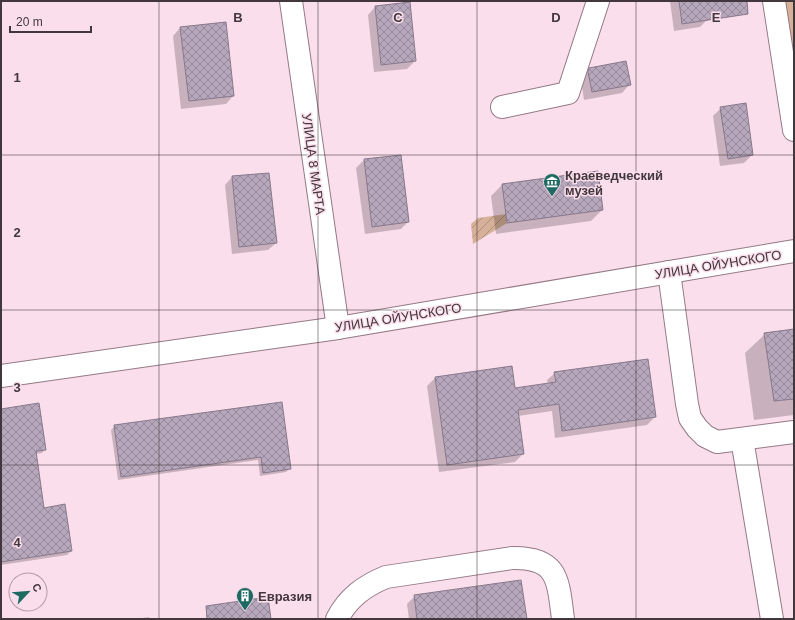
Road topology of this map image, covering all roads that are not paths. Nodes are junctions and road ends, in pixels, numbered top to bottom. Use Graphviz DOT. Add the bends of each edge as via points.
graph roads {
  1 [pos="291,1"];
  2 [pos="598,1"];
  3 [pos="774,1"];
  4 [pos="502,107"];
  5 [pos="794,130"];
  6 [pos="794,251"];
  7 [pos="669,272"];
  8 [pos="338,328"];
  9 [pos="1,376"];
  10 [pos="794,432"];
  11 [pos="742,439"];
  12 [pos="338,619"];
  13 [pos="563,619"];
  14 [pos="772,619"];
  1 -- 8 [label="main road, УЛИЦА 8 МАРТА"];
  2 -- 4 [label="main road" via="568,93"];
  3 -- 5 [label="main road"];
  6 -- 7 [label="main road, УЛИЦА ОЙУНСКОГО"];
  7 -- 8 [label="main road, УЛИЦА ОЙУНСКОГО"];
  7 -- 11 [label="main road" via="690,418 705,436 717,442"];
  8 -- 9 [label="main road, УЛИЦА ОЙУНСКОГО"];
  10 -- 11 [label="main road"];
  11 -- 14 [label="main road"];
  12 -- 13 [label="main road" via="354,594 386,577 512,558 528,558 541,562 558,580"];
}
